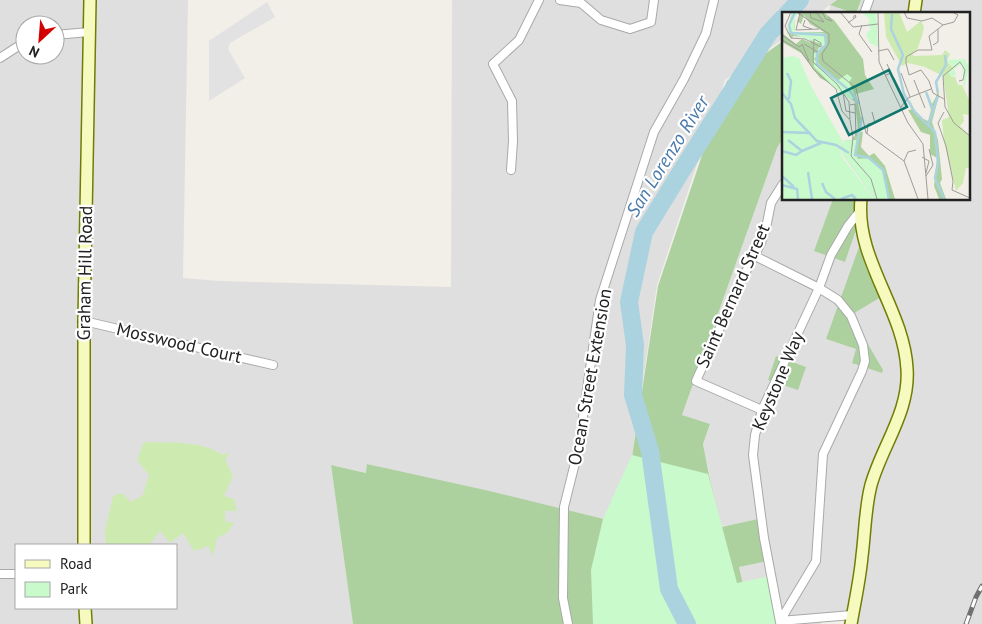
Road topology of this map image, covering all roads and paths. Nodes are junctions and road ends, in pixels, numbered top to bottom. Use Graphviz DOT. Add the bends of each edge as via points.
graph roads {
  1 [pos="90,0"];
  2 [pos="539,0"];
  3 [pos="560,0"];
  4 [pos="654,0"];
  5 [pos="714,0"];
  6 [pos="869,0"];
  7 [pos="865,12"];
  8 [pos="89,32"];
  9 [pos="65,34"];
  10 [pos="15,48"];
  11 [pos="0,58"];
  12 [pos="511,170"];
  13 [pos="782,186"];
  14 [pos="860,205"];
  15 [pos="754,256"];
  16 [pos="819,288"];
  17 [pos="84,321"];
  18 [pos="273,365"];
  19 [pos="762,410"];
  20 [pos="84,544"];
  21 [pos="0,574"];
  22 [pos="15,574"];
  23 [pos="85,609"];
  24 [pos="852,619"];
  25 [pos="781,622"];
  26 [pos="86,624"];
  27 [pos="568,624"];
  1 -- 8 [label="main road, Graham Hill Road"];
  2 -- 12 [label="street" via="518,40 493,64 512,100"];
  3 -- 4 [label="street" via="581,3 601,20 630,29 651,22"];
  5 -- 27 [label="street, Ocean Street Extension" via="706,33 654,132 600,300 578,451 564,507 563,598"];
  6 -- 7 [label="street"];
  8 -- 9 [label="street"];
  8 -- 17 [label="main road, Graham Hill Road"];
  10 -- 11 [label="street"];
  13 -- 15 [label="street, Saint Bernard Street" via="771,203 766,228"];
  14 -- 16 [label="street, Keystone Way" via="831,255"];
  14 -- 24 [label="main road" via="868,253 902,335 908,371 903,404 871,485"];
  15 -- 16 [label="street"];
  15 -- 19 [label="street, Saint Bernard Street" via="696,381"];
  16 -- 19 [label="street, Keystone Way"];
  16 -- 25 [label="street" via="838,300 851,316 863,345 865,361 823,454 816,561"];
  17 -- 18 [label="street, Mosswood Court"];
  17 -- 20 [label="main road, Graham Hill Road"];
  19 -- 25 [label="street, Keystone Way" via="753,456 764,538"];
  21 -- 22 [label="street"];
  23 -- 26 [label="main road"];
  24 -- 25 [label="street"];
}
